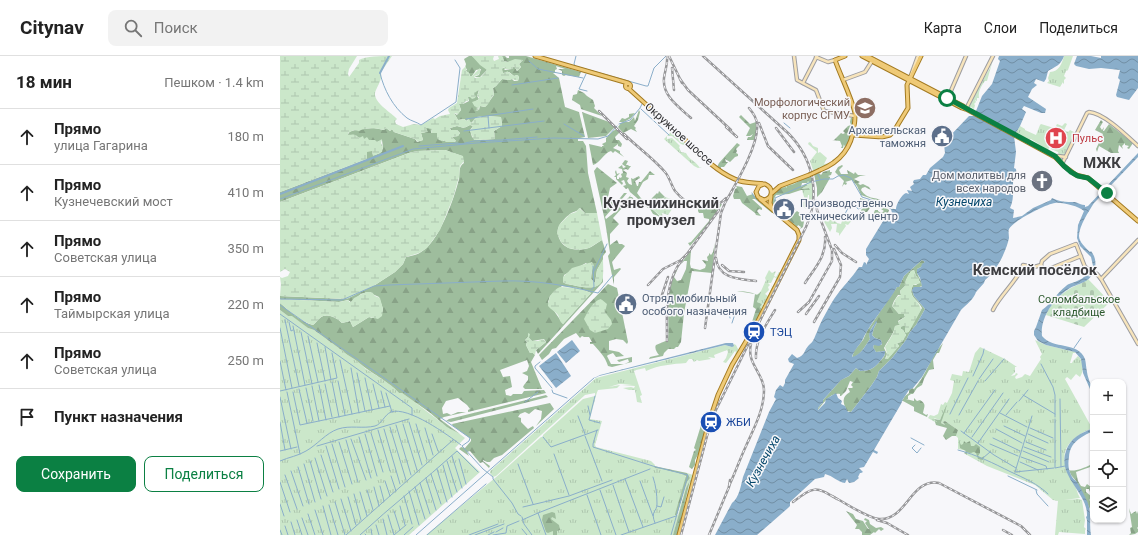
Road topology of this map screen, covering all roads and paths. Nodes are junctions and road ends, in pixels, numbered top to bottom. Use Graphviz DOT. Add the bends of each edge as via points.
graph roads {
  1 [pos="535,56"];
  2 [pos="794,56"];
  3 [pos="845,56"];
  4 [pos="862,56"];
  5 [pos="867,56"];
  6 [pos="920,56"];
  7 [pos="966,56"];
  8 [pos="993,56"];
  9 [pos="816,57"];
  10 [pos="835,60"];
  11 [pos="872,60"];
  12 [pos="842,80"];
  13 [pos="909,80"];
  14 [pos="803,84"];
  15 [pos="947,99"];
  16 [pos="967,110"];
  17 [pos="855,115"];
  18 [pos="854,135"];
  19 [pos="1138,146"];
  20 [pos="1066,156"];
  21 [pos="1058,158"];
  22 [pos="1062,164"];
  23 [pos="809,175"];
  24 [pos="748,182"];
  25 [pos="764,184"];
  26 [pos="769,186"];
  27 [pos="756,191"];
  28 [pos="771,195"];
  29 [pos="760,199"];
  30 [pos="774,210"];
  31 [pos="1138,221"];
  32 [pos="1138,240"];
  33 [pos="1081,256"];
  34 [pos="1041,265"];
  35 [pos="1101,279"];
  36 [pos="993,310"];
  37 [pos="1138,344"];
  38 [pos="679,535"];
  1 -- 24 [label="main road, Окружное шоссе" via="628,86 708,162 737,180"];
  2 -- 14 [label="street" via="797,80"];
  3 -- 10 [label="main road"];
  4 -- 11 [label="main road"];
  5 -- 11 [label="main road"];
  6 -- 13 [label="main road"];
  7 -- 15 [label="street"];
  8 -- 16 [label="street"];
  9 -- 10 [label="street" via="828,62"];
  9 -- 14 [label="street"];
  10 -- 12 [label="main road"];
  11 -- 12 [label="street" via="866,72"];
  11 -- 13 [label="main road"];
  12 -- 17 [label="main road"];
  13 -- 15 [label="main road"];
  13 -- 18 [label="main road" via="906,88 908,108 893,133 882,137"];
  14 -- 17 [label="street" via="816,90 824,111"];
  15 -- 16 [label="main road"];
  16 -- 21 [label="main road"];
  17 -- 18 [label="main road"];
  18 -- 23 [label="main road, bridge" via="840,157"];
  19 -- 20 [label="street" via="1098,114 1088,112"];
  20 -- 21 [label="street"];
  20 -- 22 [label="street"];
  21 -- 22 [label="main road"];
  22 -- 31 [label="main road" via="1079,177 1088,178"];
  23 -- 26 [label="main road" via="778,186"];
  23 -- 28 [label="main road" via="780,186"];
  24 -- 25 [label="main road, Окружное шоссе"];
  24 -- 27 [label="main road" via="754,185"];
  25 -- 26 [label="main road"];
  25 -- 27 [label="main road"];
  26 -- 28 [label="main road" via="772,190"];
  27 -- 29 [label="main road"];
  28 -- 29 [label="main road" via="766,199"];
  28 -- 30 [label="main road" via="770,203"];
  29 -- 30 [label="main road"];
  30 -- 38 [label="main road" via="797,230 799,240 718,395"];
  32 -- 35 [label="street"];
  33 -- 34 [label="street" via="1044,271"];
  33 -- 34 [label="street" via="1076,244 1050,254"];
  33 -- 35 [label="street" via="1085,267"];
  34 -- 36 [label="street" via="1023,265"];
  35 -- 37 [label="street"];
}
